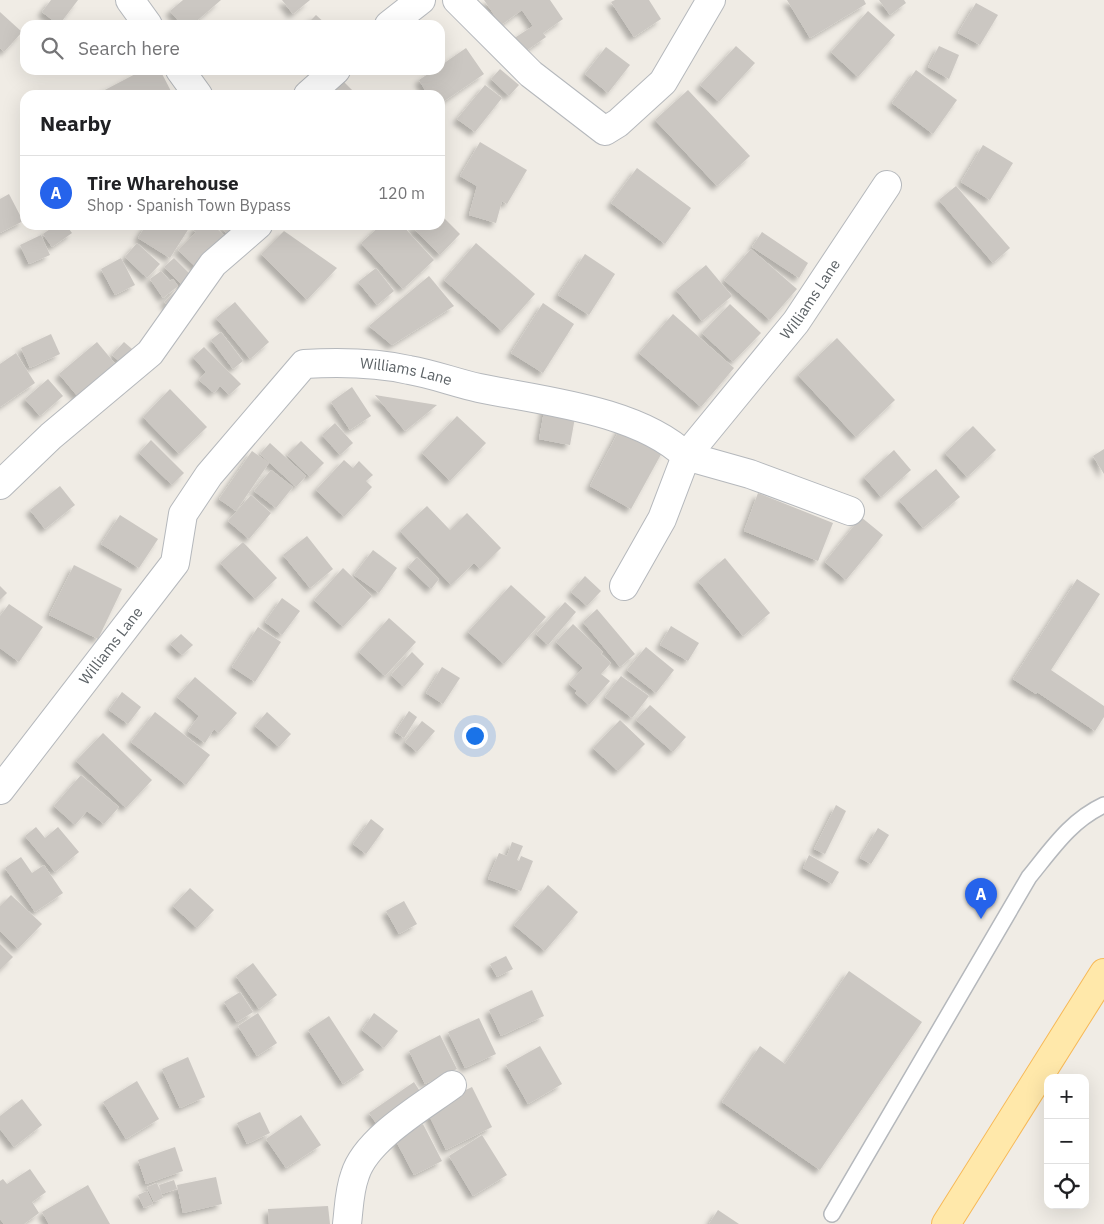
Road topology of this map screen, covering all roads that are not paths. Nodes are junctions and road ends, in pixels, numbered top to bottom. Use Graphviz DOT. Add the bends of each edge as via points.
graph roads {
  1 [pos="130,0"];
  2 [pos="421,0"];
  3 [pos="457,0"];
  4 [pos="711,0"];
  5 [pos="144,20"];
  6 [pos="395,20"];
  7 [pos="184,75"];
  8 [pos="330,75"];
  9 [pos="194,90"];
  10 [pos="314,90"];
  11 [pos="887,185"];
  12 [pos="252,230"];
  13 [pos="686,456"];
  14 [pos="0,485"];
  15 [pos="850,511"];
  16 [pos="624,586"];
  17 [pos="0,790"];
  18 [pos="1104,805"];
  19 [pos="1104,973"];
  20 [pos="452,1085"];
  21 [pos="832,1214"];
  22 [pos="347,1224"];
  23 [pos="946,1224"];
  1 -- 5 [label="street"];
  2 -- 6 [label="street"];
  3 -- 4 [label="street" via="531,74 605,131 663,82"];
  7 -- 9 [label="street"];
  8 -- 10 [label="street"];
  11 -- 13 [label="street, Williams Lane" via="796,322"];
  12 -- 14 [label="street" via="213,264 150,353 51,436"];
  13 -- 15 [label="street" via="750,474"];
  13 -- 16 [label="street" via="662,519"];
  13 -- 17 [label="street, Williams Lane" via="677,447 631,423 541,398 479,388 409,369 348,361 304,364 209,474 183,514 175,563"];
  18 -- 21 [label="lane" via="1084,814 1028,878"];
  19 -- 23 [label="main road"];
  20 -- 22 [label="street" via="381,1137 362,1157 355,1174"];
}
